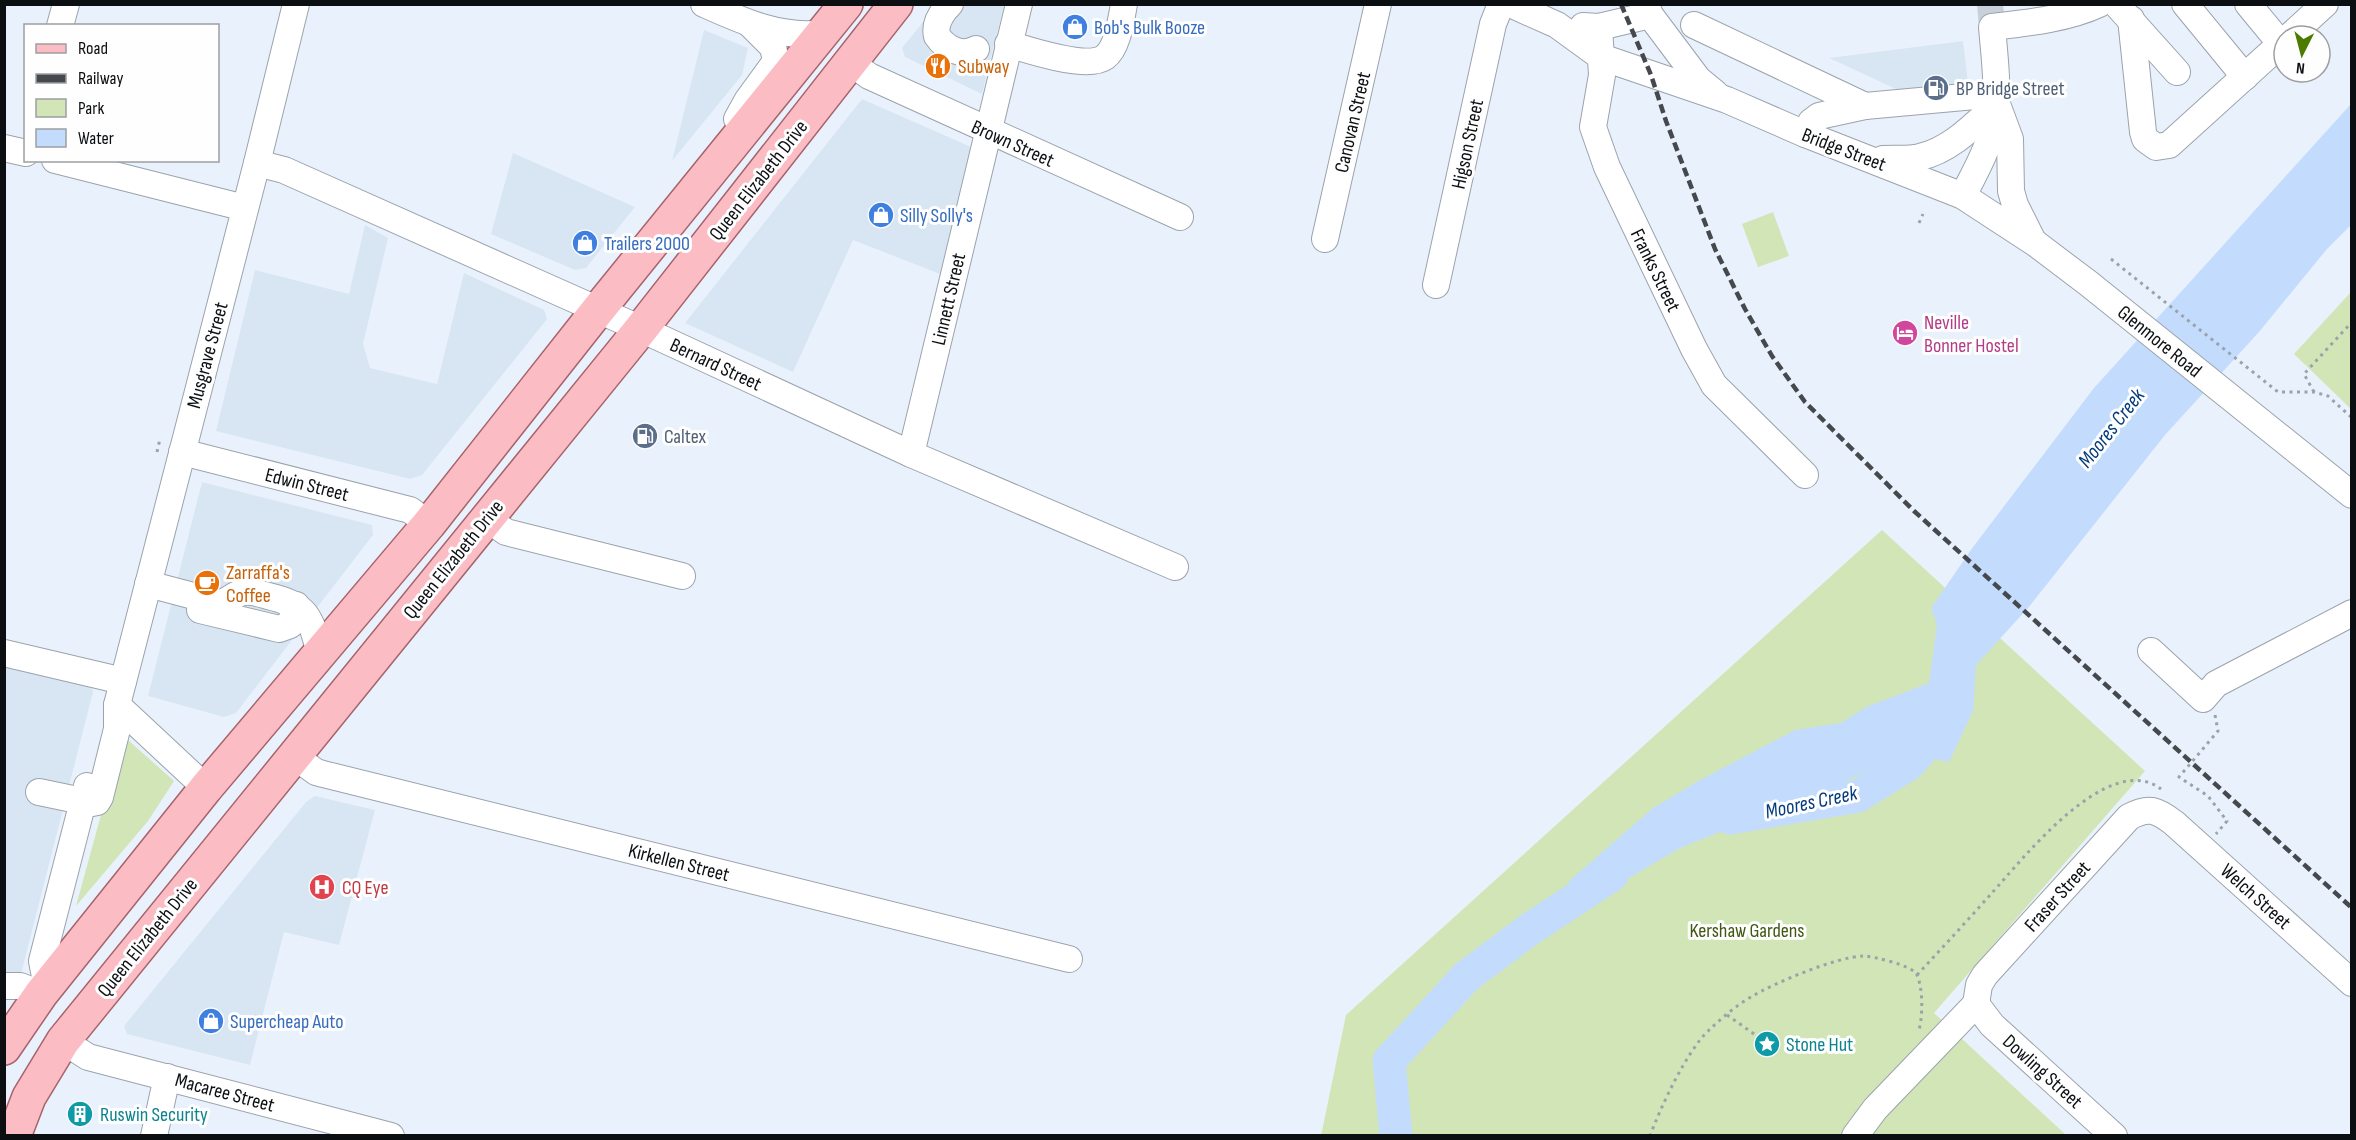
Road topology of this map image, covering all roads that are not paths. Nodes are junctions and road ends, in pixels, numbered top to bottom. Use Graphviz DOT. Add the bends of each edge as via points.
graph roads {
  1 [pos="66,4"];
  2 [pos="296,4"];
  3 [pos="704,4"];
  4 [pos="846,4"];
  5 [pos="950,4"];
  6 [pos="1019,4"];
  7 [pos="1124,4"];
  8 [pos="1378,4"];
  9 [pos="1501,4"];
  10 [pos="1510,4"];
  11 [pos="2099,4"];
  12 [pos="2185,4"];
  13 [pos="2248,4"];
  14 [pos="2320,6"];
  15 [pos="1648,10"];
  16 [pos="895,11"];
  17 [pos="2049,11"];
  18 [pos="2123,12"];
  19 [pos="61,24"];
  20 [pos="750,24"];
  21 [pos="2302,24"];
  22 [pos="1557,25"];
  23 [pos="1694,25"];
  24 [pos="1599,27"];
  25 [pos="2272,28"];
  26 [pos="823,33"];
  27 [pos="1008,44"];
  28 [pos="976,49"];
  29 [pos="2272,53"];
  30 [pos="1601,57"];
  31 [pos="850,62"];
  32 [pos="2177,72"];
  33 [pos="2245,77"];
  34 [pos="1997,99"];
  35 [pos="1727,100"];
  36 [pos="1865,106"];
  37 [pos="988,131"];
  38 [pos="1805,134"];
  39 [pos="4,148"];
  40 [pos="24,153"];
  41 [pos="1872,159"];
  42 [pos="63,162"];
  43 [pos="257,163"];
  44 [pos="702,181"];
  45 [pos="1963,196"];
  46 [pos="245,208"];
  47 [pos="1180,218"];
  48 [pos="1325,239"];
  49 [pos="2035,243"];
  50 [pos="1436,285"];
  51 [pos="598,310"];
  52 [pos="641,328"];
  53 [pos="166,448"];
  54 [pos="911,454"];
  55 [pos="1805,475"];
  56 [pos="2352,495"];
  57 [pos="486,518"];
  58 [pos="429,524"];
  59 [pos="1175,567"];
  60 [pos="682,576"];
  61 [pos="146,590"];
  62 [pos="297,605"];
  63 [pos="2352,613"];
  64 [pos="2151,651"];
  65 [pos="4,652"];
  66 [pos="320,653"];
  67 [pos="120,693"];
  68 [pos="294,756"];
  69 [pos="206,788"];
  70 [pos="39,792"];
  71 [pos="83,802"];
  72 [pos="2162,802"];
  73 [pos="1069,959"];
  74 [pos="2352,983"];
  75 [pos="4,986"];
  76 [pos="44,991"];
  77 [pos="1976,1004"];
  78 [pos="63,1041"];
  79 [pos="4,1048"];
  80 [pos="167,1077"];
  81 [pos="14,1136"];
  82 [pos="153,1136"];
  83 [pos="391,1136"];
  84 [pos="1855,1136"];
  85 [pos="2114,1136"];
  1 -- 19 [label="street"];
  2 -- 43 [label="street, Musgrave Street"];
  3 -- 20 [label="street"];
  4 -- 26 [label="main road, Queen Elizabeth Drive"];
  5 -- 28 [label="street" via="939,17 937,36 956,51 969,54"];
  6 -- 27 [label="street, Linnett Street"];
  7 -- 27 [label="street" via="1116,37 1105,57 1077,62"];
  8 -- 48 [label="street, Canovan Street"];
  9 -- 50 [label="street, Higson Street" via="1493,24"];
  10 -- 22 [label="street, Bridge Street"];
  11 -- 17 [label="street" via="2088,9"];
  12 -- 33 [label="street"];
  13 -- 25 [label="street"];
  14 -- 21 [label="street"];
  15 -- 24 [label="street, Bridge Street"];
  15 -- 35 [label="street, Bridge Street" via="1698,79"];
  16 -- 31 [label="main road, Queen Elizabeth Drive"];
  17 -- 34 [label="street" via="1992,27"];
  18 -- 32 [label="street"];
  18 -- 33 [label="street" via="2143,132 2145,139 2156,147 2169,145"];
  20 -- 26 [label="street" via="793,34"];
  20 -- 44 [label="street" via="773,47 776,61 747,101"];
  22 -- 24 [label="street, Bridge Street"];
  22 -- 30 [label="street, Bridge Street"];
  23 -- 36 [label="street"];
  24 -- 30 [label="street, Franks Street"];
  26 -- 44 [label="main road, Queen Elizabeth Drive"];
  27 -- 37 [label="street, Linnett Street"];
  29 -- 33 [label="street"];
  30 -- 35 [label="street, Bridge Street"];
  30 -- 55 [label="street, Franks Street" via="1594,121 1598,143 1694,349 1714,385"];
  31 -- 37 [label="street, Brown Street" via="869,76"];
  31 -- 52 [label="main road, Queen Elizabeth Drive"];
  34 -- 36 [label="street"];
  34 -- 41 [label="street" via="1960,137 1941,149 1919,157"];
  34 -- 45 [label="street" via="1984,155"];
  34 -- 49 [label="street" via="2010,139 2014,205"];
  35 -- 38 [label="street, Bridge Street"];
  36 -- 38 [label="street" via="1819,116"];
  37 -- 47 [label="street, Brown Street"];
  37 -- 54 [label="street, Linnett Street"];
  38 -- 41 [label="street, Bridge Street"];
  39 -- 40 [label="street"];
  41 -- 45 [label="street, Bridge Street"];
  42 -- 46 [label="street"];
  43 -- 46 [label="street, Musgrave Street"];
  43 -- 51 [label="street, Bernard Street" via="284,170"];
  44 -- 51 [label="main road, Queen Elizabeth Drive"];
  45 -- 49 [label="street, Glenmore Road"];
  46 -- 53 [label="street, Musgrave Street"];
  49 -- 56 [label="street, Glenmore Road"];
  51 -- 52 [label="street, Bernard Street"];
  51 -- 58 [label="main road, Queen Elizabeth Drive"];
  52 -- 54 [label="street, Bernard Street"];
  52 -- 57 [label="main road, Queen Elizabeth Drive"];
  53 -- 58 [label="street, Edwin Street" via="410,510"];
  53 -- 61 [label="street, Musgrave Street"];
  54 -- 59 [label="street, Bernard Street"];
  57 -- 60 [label="street" via="506,532"];
  57 -- 68 [label="main road, Queen Elizabeth Drive"];
  58 -- 66 [label="main road, Queen Elizabeth Drive"];
  61 -- 62 [label="street" via="220,603 248,591"];
  61 -- 62 [label="street" via="279,629 290,625"];
  61 -- 67 [label="street, Musgrave Street"];
  62 -- 66 [label="street" via="312,624"];
  63 -- 64 [label="street" via="2216,684 2203,699"];
  65 -- 67 [label="street"];
  66 -- 69 [label="main road, Queen Elizabeth Drive"];
  67 -- 69 [label="street"];
  67 -- 71 [label="street, Musgrave Street" via="104,723"];
  68 -- 73 [label="street, Kirkellen Street" via="315,772"];
  68 -- 78 [label="main road, Queen Elizabeth Drive"];
  69 -- 76 [label="main road, Queen Elizabeth Drive"];
  70 -- 71 [label="street"];
  71 -- 76 [label="street, Musgrave Street" via="42,961"];
  72 -- 74 [label="street, Welch Street" via="2204,849"];
  72 -- 77 [label="street, Fraser Street" via="2129,817 1985,975"];
  75 -- 76 [label="street"];
  76 -- 79 [label="main road, Queen Elizabeth Drive"];
  77 -- 84 [label="street" via="1875,1109"];
  77 -- 85 [label="street, Dowling Street" via="1992,1025"];
  78 -- 80 [label="street, Macaree Street" via="88,1057"];
  78 -- 81 [label="main road, Queen Elizabeth Drive" via="29,1096"];
  80 -- 82 [label="street"];
  80 -- 83 [label="street, Macaree Street"];
}
